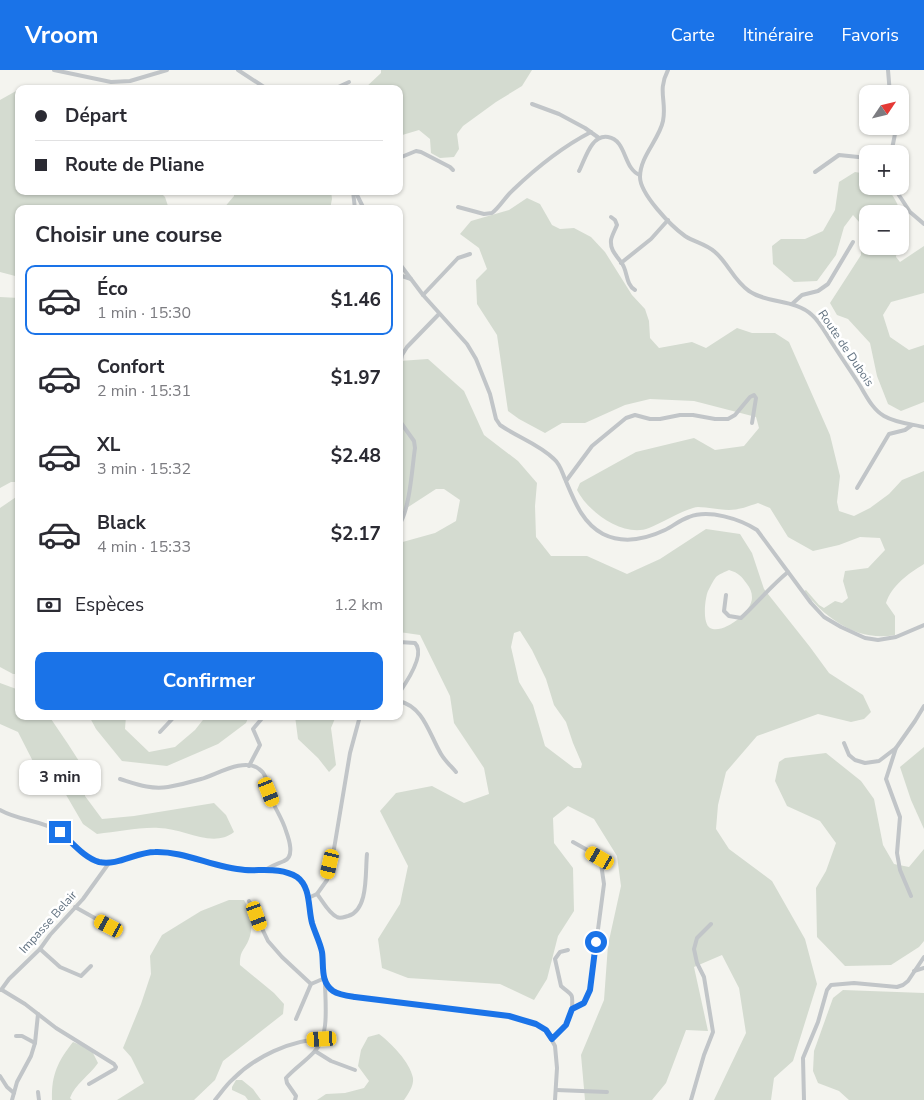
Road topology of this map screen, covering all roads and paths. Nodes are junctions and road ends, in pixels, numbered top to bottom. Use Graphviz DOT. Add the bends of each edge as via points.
graph roads {
  1 [pos="54,70"];
  2 [pos="167,70"];
  3 [pos="238,70"];
  4 [pos="668,70"];
  5 [pos="888,70"];
  6 [pos="349,82"];
  7 [pos="262,85"];
  8 [pos="343,85"];
  9 [pos="889,85"];
  10 [pos="532,104"];
  11 [pos="591,132"];
  12 [pos="599,138"];
  13 [pos="403,157"];
  14 [pos="859,157"];
  15 [pos="453,170"];
  16 [pos="579,171"];
  17 [pos="815,172"];
  18 [pos="640,175"];
  19 [pos="899,195"];
  20 [pos="458,207"];
  21 [pos="611,217"];
  22 [pos="668,220"];
  23 [pos="924,224"];
  24 [pos="853,242"];
  25 [pos="470,254"];
  26 [pos="622,262"];
  27 [pos="403,269"];
  28 [pos="403,277"];
  29 [pos="411,280"];
  30 [pos="635,290"];
  31 [pos="423,295"];
  32 [pos="792,304"];
  33 [pos="439,314"];
  34 [pos="403,353"];
  35 [pos="752,423"];
  36 [pos="912,425"];
  37 [pos="403,426"];
  38 [pos="924,427"];
  39 [pos="566,481"];
  40 [pos="857,488"];
  41 [pos="403,519"];
  42 [pos="788,572"];
  43 [pos="726,595"];
  44 [pos="924,625"];
  45 [pos="403,642"];
  46 [pos="403,686"];
  47 [pos="403,702"];
  48 [pos="924,706"];
  49 [pos="171,720"];
  50 [pos="261,720"];
  51 [pos="359,720"];
  52 [pos="160,732"];
  53 [pos="844,743"];
  54 [pos="896,748"];
  55 [pos="249,766"];
  56 [pos="456,772"];
  57 [pos="120,779"];
  58 [pos="0,810"];
  59 [pos="573,842"];
  60 [pos="367,854"];
  61 [pos="109,863"];
  62 [pos="267,869"];
  63 [pos="317,894"];
  64 [pos="911,896"];
  65 [pos="308,898"];
  66 [pos="249,901"];
  67 [pos="76,907"];
  68 [pos="711,924"];
  69 [pos="109,926"];
  70 [pos="40,949"];
  71 [pos="568,950"];
  72 [pos="924,957"];
  73 [pos="91,966"];
  74 [pos="924,968"];
  75 [pos="914,971"];
  76 [pos="325,979"];
  77 [pos="312,984"];
  78 [pos="1,991"];
  79 [pos="572,1009"];
  80 [pos="38,1014"];
  81 [pos="296,1019"];
  82 [pos="16,1036"];
  83 [pos="322,1039"];
  84 [pos="552,1039"];
  85 [pos="35,1043"];
  86 [pos="315,1051"];
  87 [pos="355,1070"];
  88 [pos="0,1076"];
  89 [pos="89,1084"];
  90 [pos="556,1090"];
  91 [pos="38,1092"];
  92 [pos="608,1092"];
  93 [pos="14,1093"];
  94 [pos="12,1100"];
  95 [pos="39,1100"];
  96 [pos="215,1100"];
  97 [pos="295,1100"];
  98 [pos="555,1100"];
  99 [pos="691,1100"];
  100 [pos="804,1100"];
  1 -- 2 [label="street" via="120,83"];
  3 -- 7 [label="street"];
  4 -- 18 [label="street" via="662,86 664,117"];
  5 -- 9 [label="street"];
  6 -- 8 [label="street"];
  10 -- 11 [label="street"];
  11 -- 12 [label="street"];
  11 -- 20 [label="street" via="540,166 492,213"];
  12 -- 16 [label="street" via="592,144"];
  12 -- 18 [label="street, Route de Dubois" via="610,137 616,141 631,170"];
  13 -- 15 [label="street" via="422,152"];
  14 -- 17 [label="street" via="839,156"];
  18 -- 22 [label="street, Route de Dubois" via="648,197"];
  19 -- 23 [label="street" via="910,212"];
  21 -- 26 [label="street" via="617,225 611,239 612,247"];
  22 -- 26 [label="street" via="651,239"];
  22 -- 32 [label="street, Route de Dubois" via="684,235 716,252 750,292"];
  24 -- 32 [label="street" via="828,284 818,291 802,295"];
  25 -- 31 [label="street" via="458,258"];
  26 -- 30 [label="street" via="630,286"];
  27 -- 29 [label="street"];
  28 -- 29 [label="street"];
  29 -- 31 [label="street"];
  31 -- 33 [label="street"];
  32 -- 36 [label="street, Route de Dubois" via="814,317 872,406 884,416"];
  33 -- 34 [label="street"];
  33 -- 39 [label="street" via="468,344 500,425 556,460"];
  35 -- 39 [label="street" via="754,395 728,419 693,415 650,419 631,416 592,446"];
  36 -- 38 [label="street, Route de Dubois"];
  36 -- 40 [label="street" via="889,434"];
  37 -- 41 [label="street" via="415,448"];
  39 -- 42 [label="street" via="576,505 588,522 604,534 627,540 644,538 689,516 715,515 746,523 757,530"];
  42 -- 43 [label="street" via="740,618 729,616 724,610"];
  42 -- 44 [label="street" via="824,617 859,636 887,639"];
  45 -- 46 [label="street" via="415,643 420,652"];
  47 -- 56 [label="street" via="421,715 443,757"];
  48 -- 54 [label="street"];
  49 -- 52 [label="street"];
  50 -- 55 [label="street" via="254,729 260,744"];
  51 -- 63 [label="street" via="327,880"];
  53 -- 54 [label="street" via="855,760 873,763"];
  54 -- 64 [label="street" via="886,779 900,817 897,852 900,870"];
  55 -- 57 [label="street" via="227,768 203,779 168,787 146,787"];
  55 -- 62 [label="street" via="264,774 290,842 288,858"];
  58 -- 61 [label="street" via="60,832 90,858"];
  59 -- 79 [label="street" via="600,858 604,884 590,990 584,1003"];
  60 -- 63 [label="street" via="363,900 354,915 339,918 333,915"];
  61 -- 62 [label="street" via="154,852 229,868"];
  61 -- 67 [label="street, Impasse Belair"];
  62 -- 65 [label="street" via="297,878"];
  63 -- 65 [label="street"];
  65 -- 76 [label="street" via="322,950"];
  66 -- 77 [label="street" via="268,941"];
  67 -- 69 [label="street"];
  67 -- 70 [label="street, Impasse Belair"];
  68 -- 99 [label="street" via="697,938 694,949 704,977 713,1032"];
  70 -- 73 [label="street" via="60,967 81,976"];
  70 -- 78 [label="street, Impasse Belair"];
  71 -- 79 [label="street" via="560,952 555,959 561,986 571,993"];
  72 -- 75 [label="street"];
  74 -- 75 [label="street"];
  75 -- 100 [label="street" via="903,985 897,987 854,983 831,985 803,1058"];
  76 -- 77 [label="street"];
  76 -- 83 [label="street" via="326,1020"];
  76 -- 84 [label="street" via="332,990 355,997 526,1020 546,1030"];
  77 -- 81 [label="street"];
  78 -- 80 [label="street"];
  79 -- 84 [label="street" via="566,1025"];
  80 -- 85 [label="street"];
  80 -- 89 [label="street" via="114,1064 115,1069"];
  82 -- 85 [label="street"];
  83 -- 86 [label="street"];
  83 -- 96 [label="street" via="310,1039 272,1053 233,1079"];
  84 -- 90 [label="street" via="556,1055"];
  85 -- 93 [label="street"];
  86 -- 87 [label="street"];
  86 -- 97 [label="street" via="286,1078"];
  88 -- 93 [label="street"];
  90 -- 92 [label="street"];
  90 -- 98 [label="street"];
  91 -- 95 [label="street"];
  93 -- 94 [label="street"];
}
